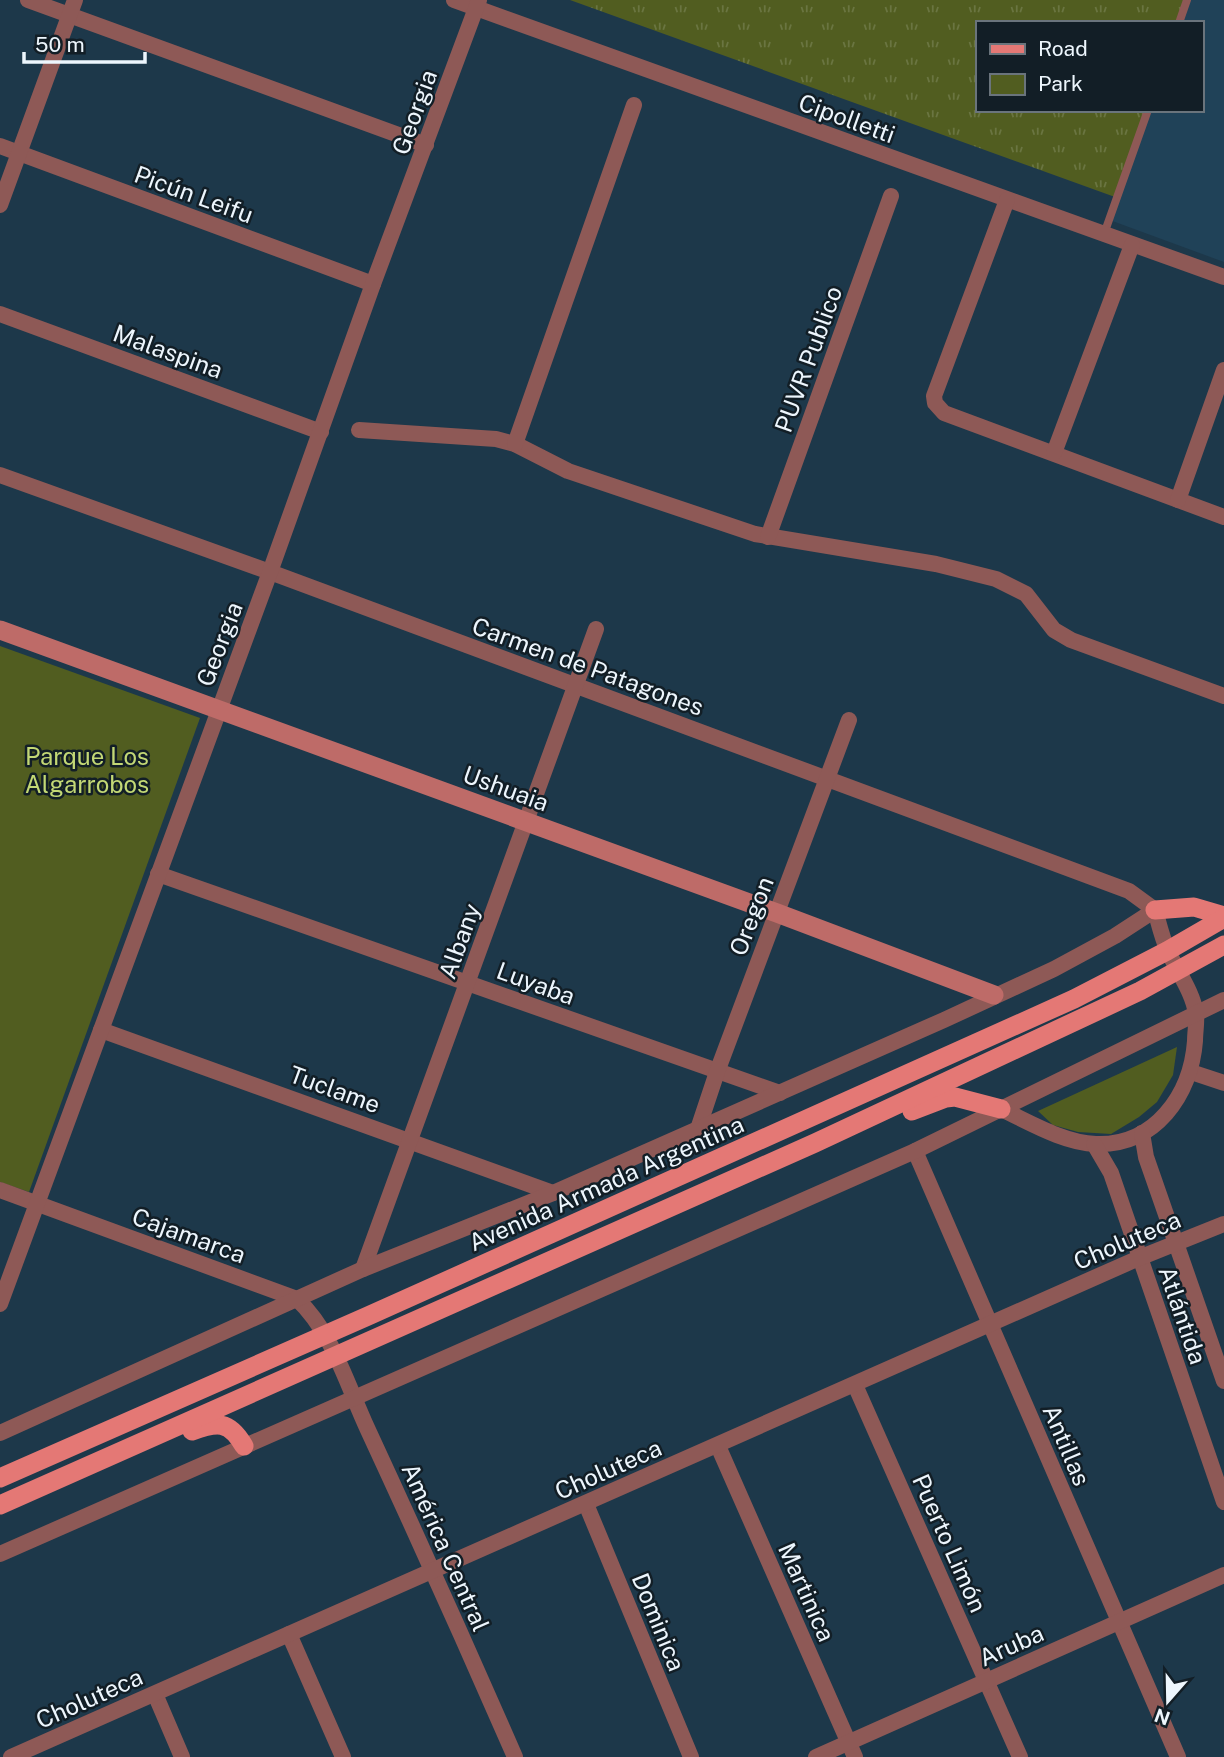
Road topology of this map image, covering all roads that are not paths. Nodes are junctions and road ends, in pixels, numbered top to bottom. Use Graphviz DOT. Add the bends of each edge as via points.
graph roads {
  1 [pos="28,0"];
  2 [pos="454,0"];
  3 [pos="1187,0"];
  4 [pos="478,4"];
  5 [pos="72,8"];
  6 [pos="1180,21"];
  7 [pos="634,105"];
  8 [pos="1147,112"];
  9 [pos="426,145"];
  10 [pos="0,146"];
  11 [pos="18,153"];
  12 [pos="891,196"];
  13 [pos="1007,200"];
  14 [pos="0,205"];
  15 [pos="1104,234"];
  16 [pos="1132,245"];
  17 [pos="1224,278"];
  18 [pos="373,285"];
  19 [pos="0,313"];
  20 [pos="1224,370"];
  21 [pos="359,430"];
  22 [pos="321,432"];
  23 [pos="515,444"];
  24 [pos="1054,453"];
  25 [pos="0,475"];
  26 [pos="1178,500"];
  27 [pos="1224,516"];
  28 [pos="768,537"];
  29 [pos="270,572"];
  30 [pos="596,629"];
  31 [pos="0,630"];
  32 [pos="577,686"];
  33 [pos="1224,696"];
  34 [pos="219,710"];
  35 [pos="849,720"];
  36 [pos="827,779"];
  37 [pos="526,822"];
  38 [pos="158,874"];
  39 [pos="1155,910"];
  40 [pos="776,913"];
  41 [pos="1224,917"];
  42 [pos="1224,945"];
  43 [pos="1167,951"];
  44 [pos="1178,971"];
  45 [pos="467,983"];
  46 [pos="994,995"];
  47 [pos="1224,1000"];
  48 [pos="1196,1014"];
  49 [pos="101,1030"];
  50 [pos="717,1072"];
  51 [pos="1191,1072"];
  52 [pos="1224,1083"];
  53 [pos="780,1093"];
  54 [pos="1001,1109"];
  55 [pos="698,1129"];
  56 [pos="1142,1133"];
  57 [pos="411,1141"];
  58 [pos="815,1143"];
  59 [pos="1094,1144"];
  60 [pos="915,1151"];
  61 [pos="0,1190"];
  62 [pos="553,1193"];
  63 [pos="37,1203"];
  64 [pos="1224,1224"];
  65 [pos="1175,1244"];
  66 [pos="1139,1258"];
  67 [pos="363,1269"];
  68 [pos="297,1298"];
  69 [pos="0,1304"];
  70 [pos="991,1324"];
  71 [pos="324,1334"];
  72 [pos="335,1356"];
  73 [pos="1224,1381"];
  74 [pos="855,1385"];
  75 [pos="354,1400"];
  76 [pos="0,1433"];
  77 [pos="244,1446"];
  78 [pos="718,1446"];
  79 [pos="127,1450"];
  80 [pos="0,1478"];
  81 [pos="1224,1502"];
  82 [pos="586,1504"];
  83 [pos="0,1505"];
  84 [pos="0,1554"];
  85 [pos="434,1571"];
  86 [pos="1224,1575"];
  87 [pos="1118,1623"];
  88 [pos="289,1634"];
  89 [pos="986,1681"];
  90 [pos="155,1694"];
  91 [pos="852,1750"];
  92 [pos="15,1756"];
  93 [pos="182,1757"];
  94 [pos="343,1757"];
  95 [pos="515,1757"];
  96 [pos="691,1757"];
  97 [pos="816,1757"];
  98 [pos="1020,1757"];
  99 [pos="1178,1757"];
  1 -- 5 [label="street"];
  2 -- 4 [label="street, Cipolletti"];
  3 -- 6 [label="lane"];
  4 -- 9 [label="street, Georgia"];
  4 -- 13 [label="street, Cipolletti"];
  5 -- 9 [label="street"];
  5 -- 11 [label="street"];
  7 -- 23 [label="street"];
  8 -- 15 [label="lane"];
  9 -- 18 [label="street, Georgia"];
  10 -- 11 [label="street, Picún Leifu"];
  11 -- 14 [label="street"];
  11 -- 18 [label="street, Picún Leifu"];
  12 -- 28 [label="street, PUVR Publico"];
  13 -- 15 [label="street, Cipolletti"];
  13 -- 24 [label="street" via="935,403 944,413"];
  15 -- 16 [label="street, Cipolletti"];
  16 -- 17 [label="street, Cipolletti"];
  16 -- 24 [label="street"];
  18 -- 22 [label="street, Georgia"];
  19 -- 22 [label="street, Malaspina"];
  20 -- 26 [label="street"];
  21 -- 23 [label="street"];
  22 -- 29 [label="street, Georgia"];
  23 -- 28 [label="street" via="568,471"];
  24 -- 26 [label="street"];
  25 -- 29 [label="street, Carmen de Patagones"];
  26 -- 27 [label="street"];
  28 -- 33 [label="street" via="936,564 996,579 1026,594 1054,630 1071,640"];
  29 -- 32 [label="street, Carmen de Patagones"];
  29 -- 34 [label="street, Georgia"];
  30 -- 32 [label="street, Albany"];
  31 -- 34 [label="main road, Ushuaia"];
  32 -- 36 [label="street, Carmen de Patagones"];
  32 -- 37 [label="street, Albany"];
  34 -- 37 [label="main road, Ushuaia"];
  34 -- 38 [label="street, Georgia"];
  35 -- 36 [label="street, Oregon"];
  36 -- 39 [label="street, Carmen de Patagones" via="1129,891"];
  36 -- 40 [label="street, Oregon"];
  37 -- 40 [label="main road, Ushuaia"];
  37 -- 45 [label="street, Albany"];
  38 -- 45 [label="street, Luyaba"];
  38 -- 49 [label="street, Georgia"];
  39 -- 41 [label="main road" via="1194,907"];
  39 -- 43 [label="street"];
  39 -- 46 [label="street, Avenida Armada Argentina" via="1067,962"];
  40 -- 46 [label="main road, Ushuaia"];
  40 -- 50 [label="street, Oregon"];
  41 -- 43 [label="main road, Avenida Armada Argentina"];
  42 -- 44 [label="main road, Avenida Armada Argentina"];
  43 -- 44 [label="street"];
  43 -- 71 [label="main road, Avenida Armada Argentina" via="903,1077"];
  44 -- 48 [label="street"];
  44 -- 58 [label="main road, Avenida Armada Argentina"];
  45 -- 50 [label="street, Luyaba"];
  45 -- 57 [label="street, Albany"];
  46 -- 53 [label="street, Avenida Armada Argentina"];
  47 -- 48 [label="street"];
  48 -- 51 [label="street"];
  48 -- 54 [label="street"];
  49 -- 57 [label="street, Tuclame"];
  49 -- 63 [label="street, Georgia"];
  50 -- 53 [label="street, Luyaba"];
  50 -- 55 [label="street, Oregon"];
  51 -- 52 [label="street"];
  51 -- 56 [label="street" via="1172,1109"];
  53 -- 55 [label="street, Avenida Armada Argentina"];
  54 -- 58 [label="main road" via="946,1098 844,1138"];
  54 -- 59 [label="street" via="1051,1134"];
  54 -- 60 [label="street"];
  55 -- 62 [label="street, Avenida Armada Argentina"];
  56 -- 59 [label="street"];
  56 -- 65 [label="street, Atlántida"];
  57 -- 62 [label="street, Tuclame"];
  57 -- 67 [label="street, Albany"];
  58 -- 72 [label="main road, Avenida Armada Argentina"];
  59 -- 66 [label="street, Atlántida" via="1108,1166"];
  60 -- 70 [label="street, Antillas"];
  60 -- 75 [label="street"];
  61 -- 63 [label="street, Cajamarca"];
  62 -- 67 [label="street, Avenida Armada Argentina"];
  63 -- 68 [label="street, Cajamarca"];
  63 -- 69 [label="street, Georgia"];
  64 -- 65 [label="street, Choluteca"];
  65 -- 66 [label="street, Choluteca"];
  65 -- 73 [label="street, Atlántida"];
  66 -- 70 [label="street, Choluteca"];
  66 -- 81 [label="street, Atlántida"];
  67 -- 68 [label="street, Avenida Armada Argentina"];
  68 -- 71 [label="street"];
  68 -- 76 [label="street, Avenida Armada Argentina"];
  70 -- 74 [label="street, Choluteca"];
  70 -- 87 [label="street, Antillas"];
  71 -- 72 [label="street"];
  71 -- 80 [label="main road, Avenida Armada Argentina"];
  72 -- 75 [label="street, América Central"];
  72 -- 79 [label="main road, Avenida Armada Argentina"];
  74 -- 78 [label="street, Choluteca"];
  74 -- 89 [label="street, Puerto Limón"];
  75 -- 77 [label="street"];
  75 -- 85 [label="street, América Central"];
  77 -- 79 [label="main road" via="221,1424"];
  77 -- 84 [label="street"];
  78 -- 82 [label="street, Choluteca"];
  78 -- 91 [label="street, Martinica"];
  79 -- 83 [label="main road, Avenida Armada Argentina"];
  82 -- 85 [label="street, Choluteca"];
  82 -- 96 [label="street, Dominica"];
  85 -- 88 [label="street, Choluteca"];
  85 -- 95 [label="street, América Central"];
  86 -- 87 [label="street, Aruba"];
  87 -- 89 [label="street, Aruba"];
  87 -- 99 [label="street, Antillas"];
  88 -- 90 [label="street, Choluteca"];
  88 -- 94 [label="street"];
  89 -- 91 [label="street, Aruba"];
  89 -- 98 [label="street, Puerto Limón"];
  90 -- 92 [label="street, Choluteca"];
  90 -- 93 [label="street"];
  91 -- 97 [label="street, Aruba"];
}
